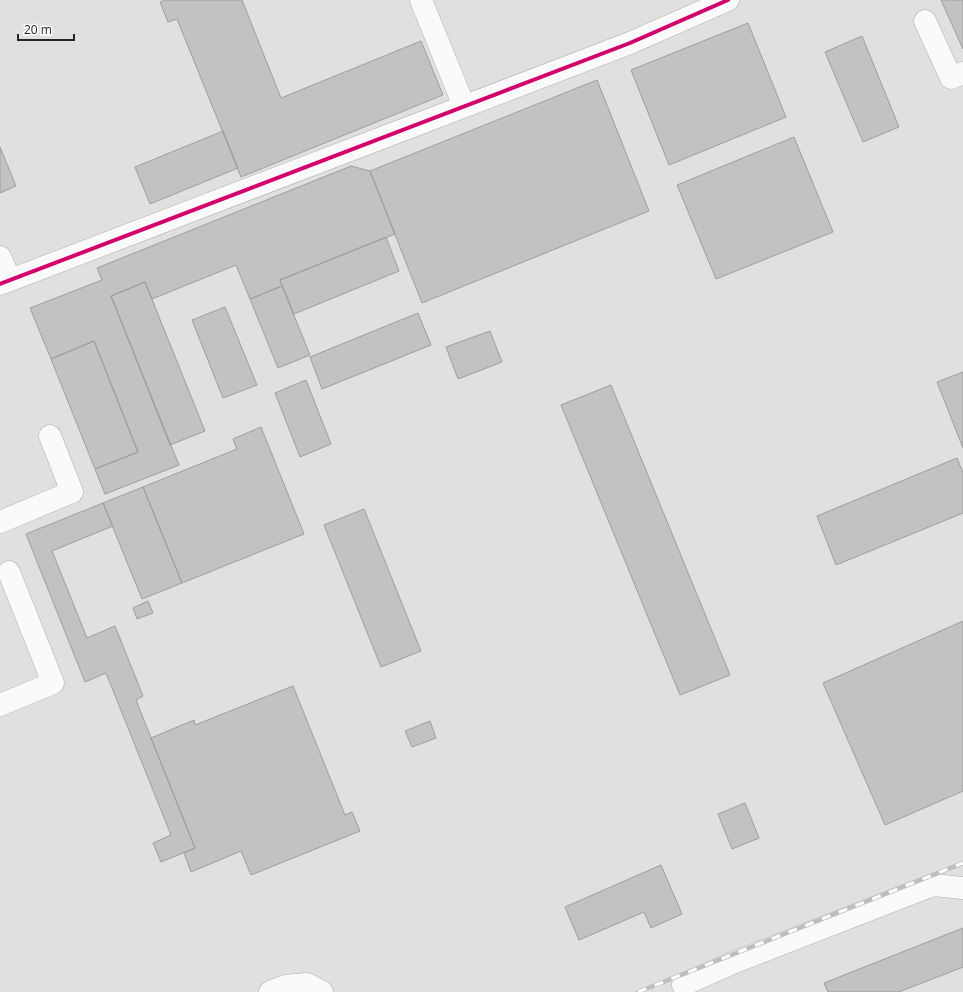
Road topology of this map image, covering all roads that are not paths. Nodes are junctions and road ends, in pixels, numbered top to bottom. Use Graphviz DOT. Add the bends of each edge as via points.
graph roads {
  1 [pos="421,0"];
  2 [pos="728,0"];
  3 [pos="926,21"];
  4 [pos="963,73"];
  5 [pos="464,106"];
  6 [pos="0,257"];
  7 [pos="5,282"];
  8 [pos="50,436"];
  9 [pos="0,522"];
  10 [pos="9,572"];
  11 [pos="0,704"];
  12 [pos="963,888"];
  13 [pos="683,985"];
  14 [pos="270,992"];
  15 [pos="322,992"];
  1 -- 5 [label="street"];
  2 -- 5 [label="street" via="630,43"];
  3 -- 4 [label="street" via="951,78"];
  5 -- 7 [label="street"];
  6 -- 7 [label="street"];
  8 -- 9 [label="street" via="72,492"];
  10 -- 11 [label="street" via="53,683"];
  12 -- 13 [label="street" via="933,885 735,962"];
  14 -- 15 [label="street" via="284,986 307,984"];
}
